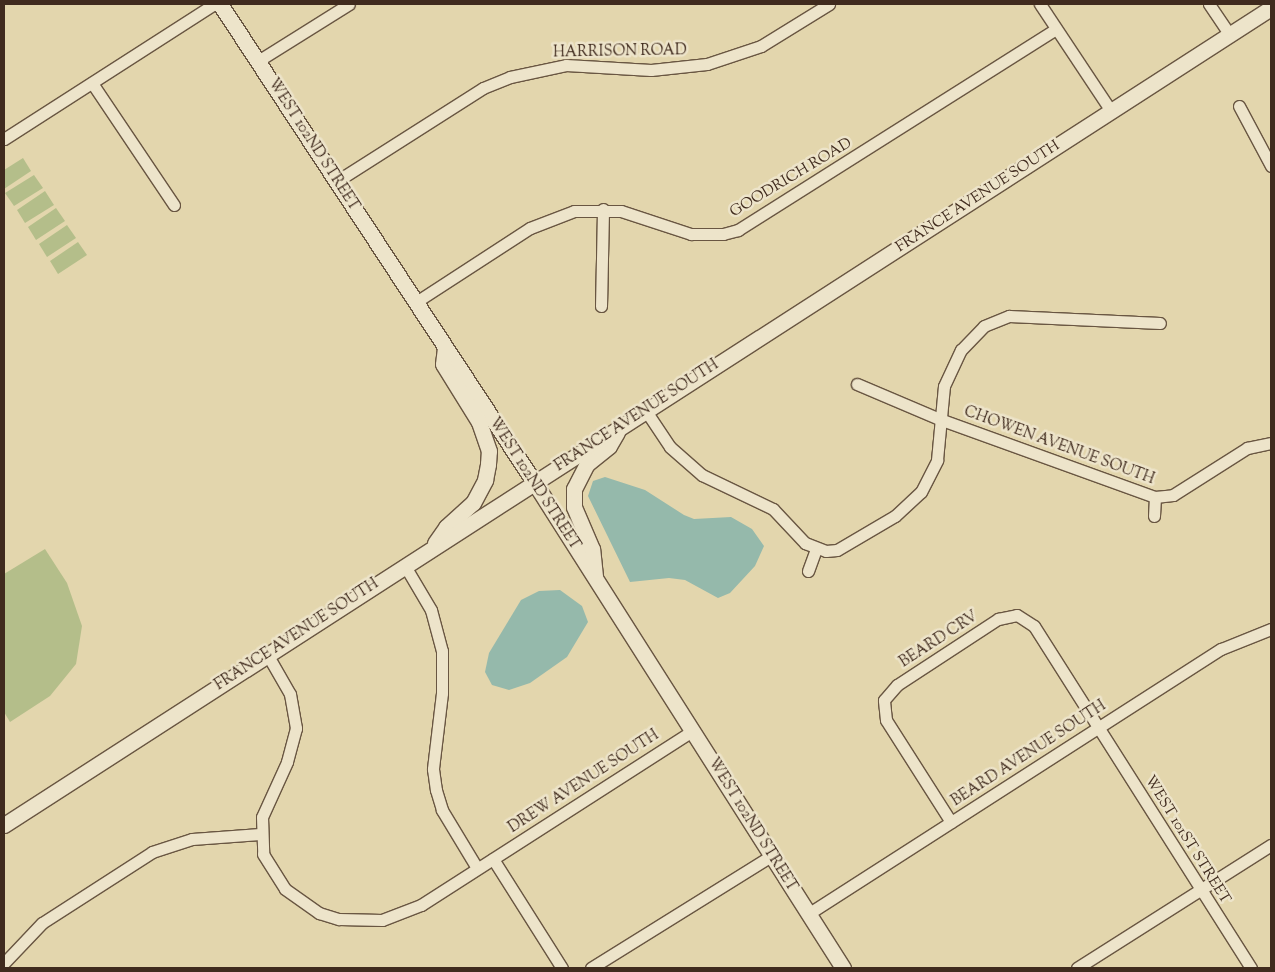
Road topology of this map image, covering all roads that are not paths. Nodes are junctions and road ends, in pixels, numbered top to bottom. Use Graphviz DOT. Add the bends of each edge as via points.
graph roads {
  1 [pos="214,4"];
  2 [pos="220,4"];
  3 [pos="349,4"];
  4 [pos="829,4"];
  5 [pos="1040,4"];
  6 [pos="1209,4"];
  7 [pos="1271,8"];
  8 [pos="1056,29"];
  9 [pos="1230,35"];
  10 [pos="258,61"];
  11 [pos="92,83"];
  12 [pos="1239,106"];
  13 [pos="1111,111"];
  14 [pos="4,139"];
  15 [pos="1271,166"];
  16 [pos="337,181"];
  17 [pos="174,205"];
  18 [pos="603,209"];
  19 [pos="416,302"];
  20 [pos="601,306"];
  21 [pos="1160,323"];
  22 [pos="445,346"];
  23 [pos="858,384"];
  24 [pos="646,411"];
  25 [pos="942,420"];
  26 [pos="618,428"];
  27 [pos="1271,443"];
  28 [pos="534,482"];
  29 [pos="1155,498"];
  30 [pos="1154,516"];
  31 [pos="433,548"];
  32 [pos="816,549"];
  33 [pos="405,566"];
  34 [pos="808,571"];
  35 [pos="595,578"];
  36 [pos="1271,629"];
  37 [pos="267,654"];
  38 [pos="1098,728"];
  39 [pos="692,730"];
  40 [pos="951,822"];
  41 [pos="4,825"];
  42 [pos="260,834"];
  43 [pos="1271,845"];
  44 [pos="771,856"];
  45 [pos="493,859"];
  46 [pos="478,868"];
  47 [pos="1200,889"];
  48 [pos="808,914"];
  49 [pos="4,963"];
  50 [pos="562,968"];
  51 [pos="591,968"];
  52 [pos="843,968"];
  53 [pos="1077,968"];
  54 [pos="1251,968"];
  1 -- 11 [label="street"];
  2 -- 10 [label="main road, WEST 102ND STREET"];
  3 -- 10 [label="street"];
  4 -- 16 [label="street, HARRISON ROAD" via="761,46 707,64 651,70 566,65 510,77 483,88"];
  5 -- 8 [label="street"];
  6 -- 9 [label="street"];
  7 -- 9 [label="main road, FRANCE AVENUE SOUTH"];
  8 -- 13 [label="street"];
  8 -- 18 [label="street, GOODRICH ROAD" via="738,230 722,234 691,234 643,217"];
  9 -- 13 [label="main road, FRANCE AVENUE SOUTH"];
  10 -- 16 [label="main road, WEST 102ND STREET"];
  11 -- 14 [label="street"];
  11 -- 17 [label="street"];
  12 -- 15 [label="street"];
  13 -- 24 [label="main road, FRANCE AVENUE SOUTH"];
  16 -- 19 [label="main road, WEST 102ND STREET"];
  18 -- 19 [label="street, GOODRICH ROAD" via="574,211 551,218"];
  18 -- 20 [label="street"];
  19 -- 22 [label="main road, WEST 102ND STREET"];
  21 -- 25 [label="street" via="1023,316 996,320 974,335 951,368 940,406"];
  22 -- 28 [label="main road, WEST 102ND STREET"];
  22 -- 31 [label="main road" via="443,364 479,422 489,450 485,480 473,504 439,534"];
  23 -- 25 [label="street, CHOWEN AVENUE SOUTH"];
  24 -- 26 [label="main road, FRANCE AVENUE SOUTH"];
  24 -- 32 [label="street" via="685,462 721,485 773,509 804,543"];
  25 -- 29 [label="street, CHOWEN AVENUE SOUTH"];
  25 -- 32 [label="street" via="933,469 921,492 909,505 847,546 831,551"];
  26 -- 28 [label="main road, FRANCE AVENUE SOUTH"];
  26 -- 35 [label="main road" via="613,441 587,464 574,489 574,508 592,549"];
  27 -- 29 [label="street, CHOWEN AVENUE SOUTH" via="1247,448 1173,496"];
  28 -- 31 [label="main road, FRANCE AVENUE SOUTH"];
  28 -- 35 [label="main road, WEST 102ND STREET"];
  29 -- 30 [label="street"];
  31 -- 33 [label="main road, FRANCE AVENUE SOUTH"];
  32 -- 34 [label="street"];
  33 -- 37 [label="main road, FRANCE AVENUE SOUTH"];
  33 -- 46 [label="street" via="431,610 442,651 442,693 433,769 436,790 442,810"];
  35 -- 39 [label="main road, WEST 102ND STREET"];
  36 -- 38 [label="street, BEARD AVENUE SOUTH" via="1221,649"];
  37 -- 41 [label="main road, FRANCE AVENUE SOUTH"];
  37 -- 42 [label="street" via="290,694 296,728 287,762 265,809"];
  38 -- 40 [label="street, BEARD AVENUE SOUTH"];
  38 -- 40 [label="street, BEARD CRV" via="1034,626 1017,615 998,619 897,685 884,700 886,720"];
  38 -- 47 [label="street, WEST 101ST STREET"];
  39 -- 44 [label="main road, WEST 102ND STREET"];
  39 -- 45 [label="street, DREW AVENUE SOUTH"];
  40 -- 48 [label="street, BEARD AVENUE SOUTH"];
  42 -- 46 [label="street" via="270,870 284,889 319,913 339,918 378,920 420,905"];
  42 -- 49 [label="street" via="192,839 152,852 42,923"];
  43 -- 47 [label="street"];
  44 -- 48 [label="main road, WEST 102ND STREET"];
  44 -- 51 [label="street"];
  45 -- 46 [label="street, DREW AVENUE SOUTH"];
  45 -- 50 [label="street"];
  47 -- 53 [label="street"];
  47 -- 54 [label="street, WEST 101ST STREET"];
  48 -- 52 [label="main road, WEST 102ND STREET"];
}
